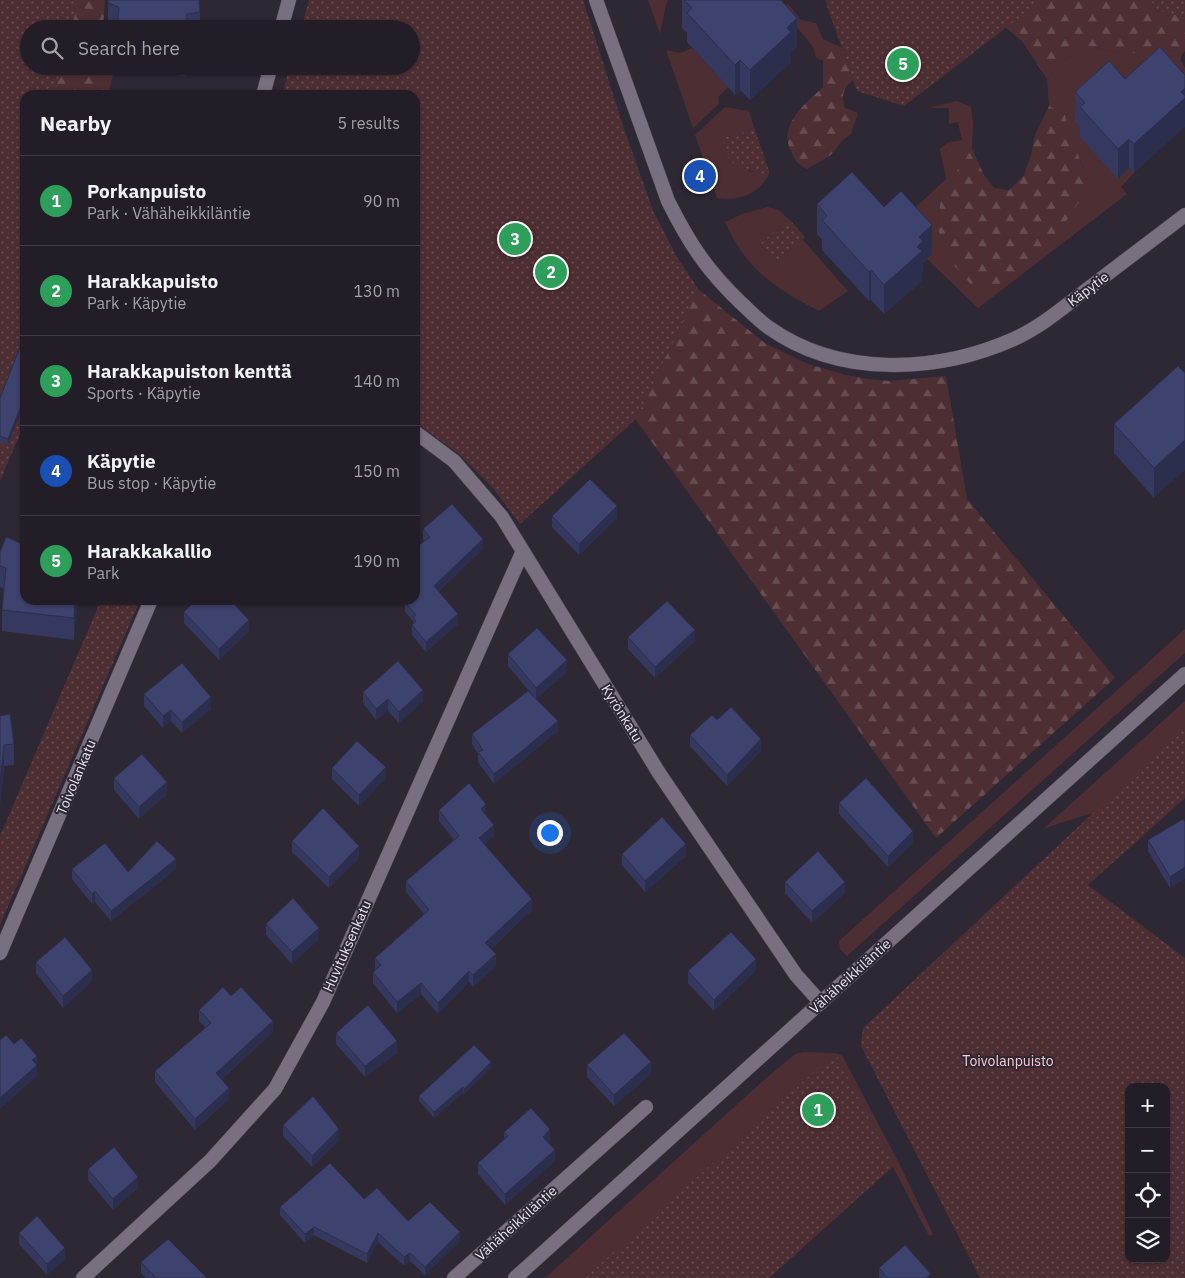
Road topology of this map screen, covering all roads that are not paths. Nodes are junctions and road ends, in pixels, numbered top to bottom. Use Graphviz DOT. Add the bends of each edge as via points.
graph roads {
  1 [pos="289,0"];
  2 [pos="596,0"];
  3 [pos="283,20"];
  4 [pos="269,75"];
  5 [pos="264,90"];
  6 [pos="1185,215"];
  7 [pos="420,436"];
  8 [pos="522,553"];
  9 [pos="149,605"];
  10 [pos="1185,674"];
  11 [pos="0,953"];
  12 [pos="821,1003"];
  13 [pos="646,1107"];
  14 [pos="83,1278"];
  15 [pos="454,1278"];
  16 [pos="515,1278"];
  1 -- 3 [label="street"];
  2 -- 6 [label="street, Käpytie" via="668,201 698,255 718,280 766,327 820,354 871,364 930,363 957,358 1014,338 1062,308"];
  4 -- 5 [label="street"];
  7 -- 8 [label="street, Kyrönkatu" via="454,462 502,517"];
  8 -- 12 [label="street, Kyrönkatu" via="659,773 796,975"];
  8 -- 14 [label="street, Huvituksenkatu" via="323,1002 274,1089 210,1162"];
  9 -- 11 [label="street, Toivolankatu"];
  10 -- 12 [label="street, Vähäheikkiläntie"];
  12 -- 16 [label="street, Vähäheikkiläntie"];
  13 -- 15 [label="street, Vähäheikkiläntie"];
}
